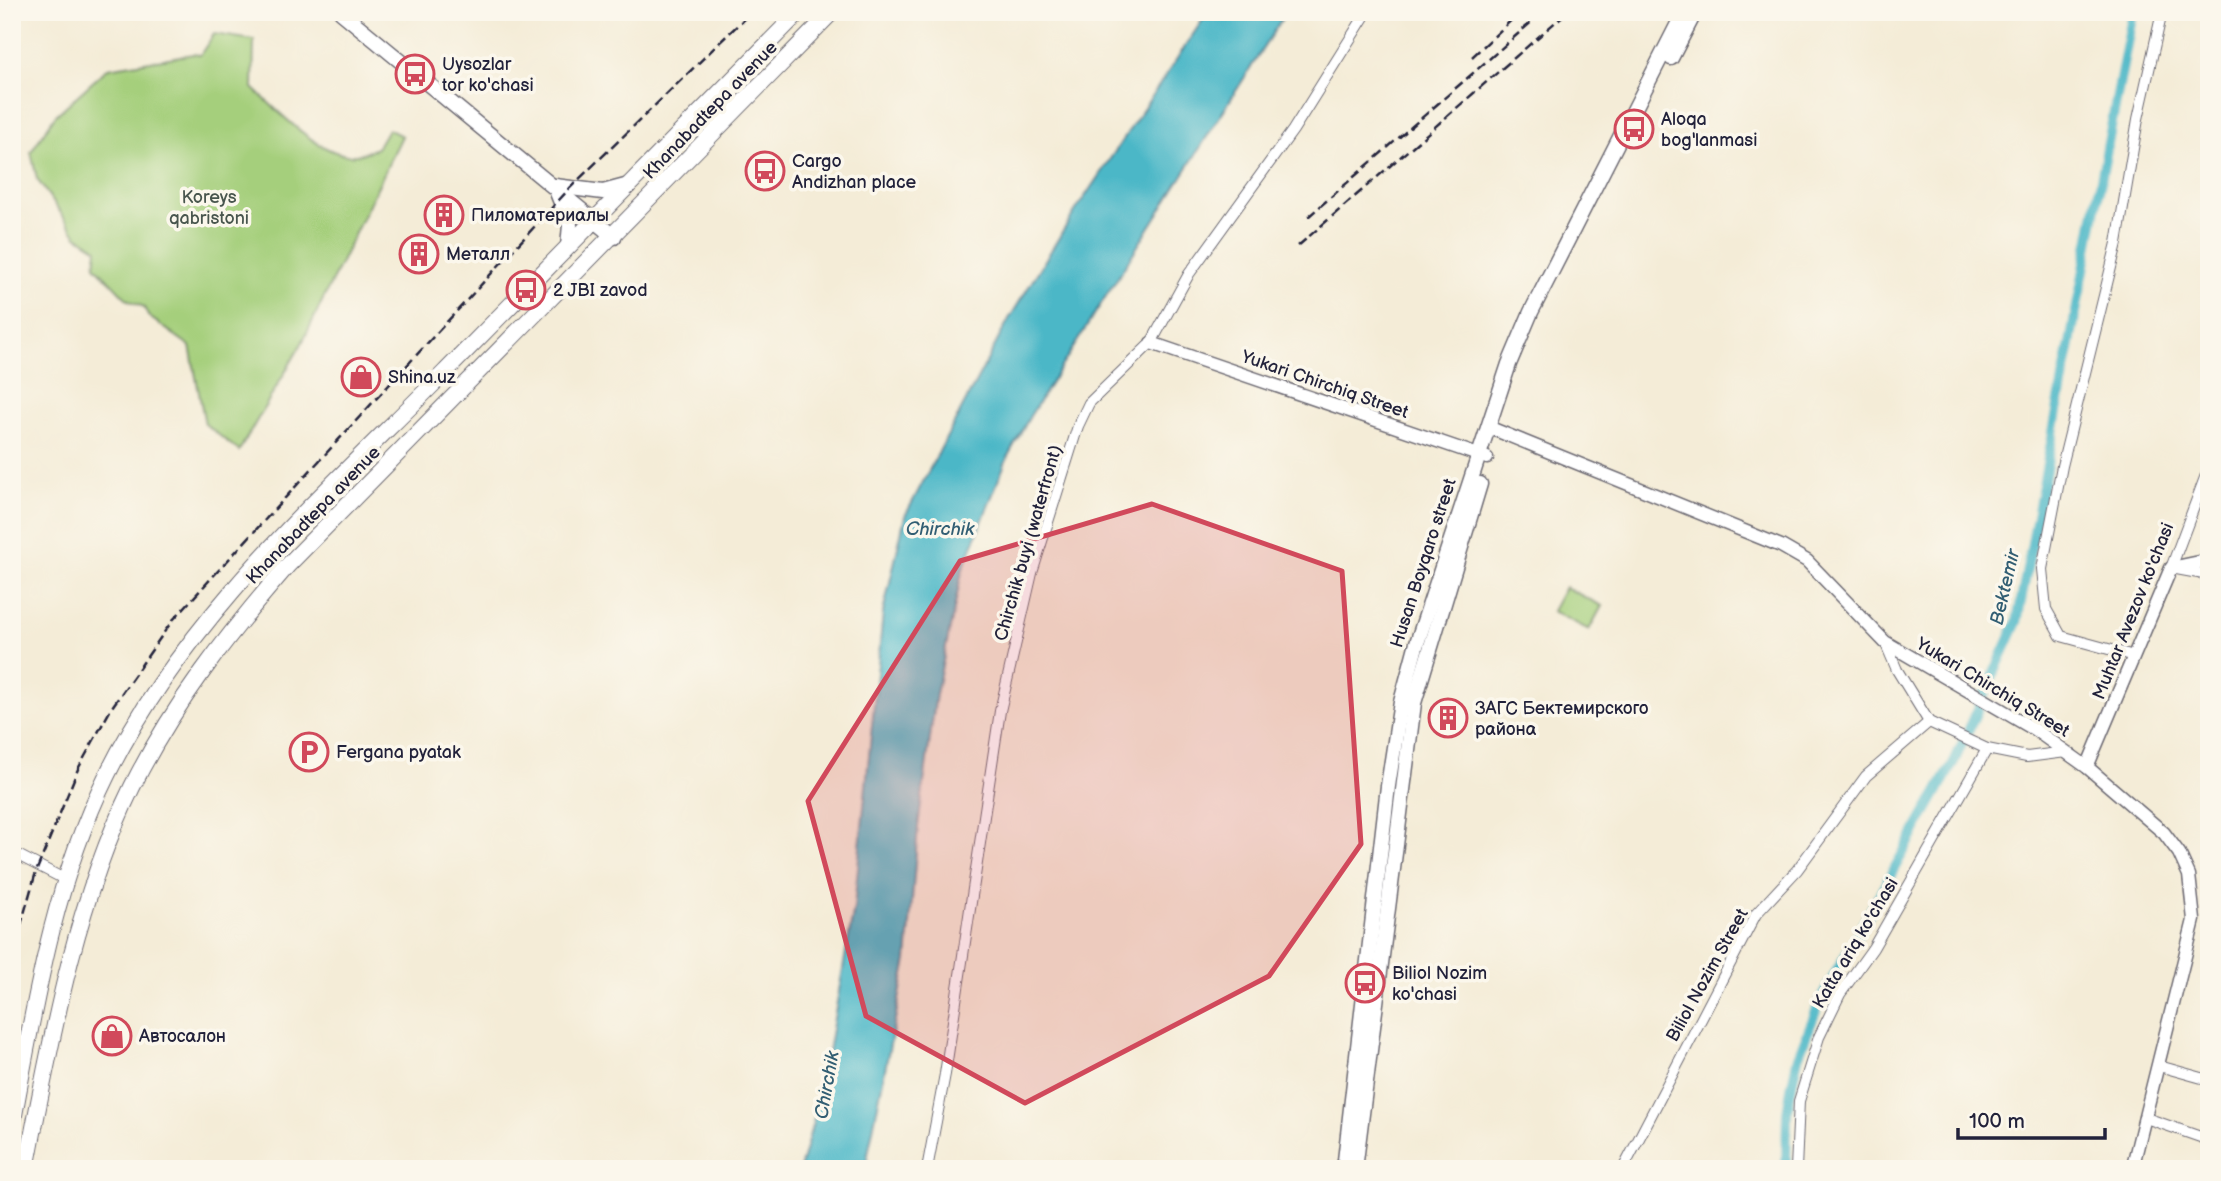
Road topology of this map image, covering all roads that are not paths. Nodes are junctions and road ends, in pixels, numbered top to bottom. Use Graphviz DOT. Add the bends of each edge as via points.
graph roads {
  1 [pos="341,12"];
  2 [pos="799,12"];
  3 [pos="832,12"];
  4 [pos="1367,12"];
  5 [pos="1684,12"];
  6 [pos="1695,12"];
  7 [pos="2162,12"];
  8 [pos="629,185"];
  9 [pos="554,186"];
  10 [pos="594,220"];
  11 [pos="614,237"];
  12 [pos="568,247"];
  13 [pos="1559,263"];
  14 [pos="1151,343"];
  15 [pos="1492,428"];
  16 [pos="1483,457"];
  17 [pos="2209,467"];
  18 [pos="2209,560"];
  19 [pos="2171,568"];
  20 [pos="2209,575"];
  21 [pos="226,600"];
  22 [pos="245,615"];
  23 [pos="1885,642"];
  24 [pos="2134,656"];
  25 [pos="1929,722"];
  26 [pos="1987,749"];
  27 [pos="2066,752"];
  28 [pos="2087,767"];
  29 [pos="1394,786"];
  30 [pos="12,852"];
  31 [pos="64,886"];
  32 [pos="88,897"];
  33 [pos="2159,1066"];
  34 [pos="2209,1080"];
  35 [pos="16,1089"];
  36 [pos="2146,1118"];
  37 [pos="12,1126"];
  38 [pos="2209,1140"];
  39 [pos="26,1169"];
  40 [pos="927,1169"];
  41 [pos="1344,1169"];
  42 [pos="1355,1169"];
  43 [pos="1623,1169"];
  44 [pos="1796,1169"];
  45 [pos="2132,1169"];
  1 -- 9 [label="main road"];
  2 -- 8 [label="highway, Khanabadtepa avenue"];
  3 -- 11 [label="highway, Khanabadtepa avenue"];
  4 -- 14 [label="street, Chirchik buyi (waterfront)" via="1293,130 1189,274"];
  5 -- 13 [label="main road, Husan Boyqaro street"];
  6 -- 13 [label="main road, Husan Boyqaro street"];
  7 -- 24 [label="street" via="2117,243 2062,466 2042,569 2046,609 2061,636"];
  8 -- 9 [label="main road" via="603,192"];
  8 -- 10 [label="highway, Khanabadtepa avenue"];
  9 -- 10 [label="main road"];
  9 -- 12 [label="main road" via="567,212"];
  10 -- 11 [label="main road"];
  10 -- 12 [label="highway, Khanabadtepa avenue"];
  11 -- 22 [label="highway, Khanabadtepa avenue" via="287,566"];
  12 -- 21 [label="highway, Khanabadtepa avenue" via="326,491"];
  13 -- 15 [label="main road, Husan Boyqaro street"];
  14 -- 16 [label="street, Yukari Chirchiq Street"];
  14 -- 40 [label="street, Chirchik buyi (waterfront)" via="1083,414 1032,573 1000,711"];
  15 -- 16 [label="main road, Husan Boyqaro street"];
  15 -- 23 [label="street, Yukari Chirchiq Street" via="1781,546 1807,561"];
  16 -- 29 [label="main road, Husan Boyqaro street" via="1413,657 1401,702"];
  17 -- 19 [label="street, Muhtar Avezov ko'chasi"];
  18 -- 19 [label="street"];
  19 -- 20 [label="street"];
  19 -- 24 [label="street, Muhtar Avezov ko'chasi"];
  21 -- 22 [label="highway"];
  21 -- 31 [label="highway, Khanabadtepa avenue" via="202,625 123,746 92,806"];
  22 -- 32 [label="highway, Khanabadtepa avenue" via="144,764"];
  23 -- 25 [label="street"];
  23 -- 27 [label="street, Yukari Chirchiq Street"];
  24 -- 28 [label="street, Muhtar Avezov ko'chasi"];
  25 -- 26 [label="street"];
  25 -- 43 [label="street, Biliol Nozim Street" via="1866,776 1797,870 1756,914"];
  26 -- 27 [label="street" via="2027,757"];
  26 -- 44 [label="street, Katta ariq ko'chasi" via="1873,948 1840,994 1819,1037 1799,1101"];
  27 -- 28 [label="street, Yukari Chirchiq Street"];
  28 -- 33 [label="street, Yukari Chirchiq Street" via="2170,839 2192,883 2192,935"];
  29 -- 41 [label="main road, Husan Boyqaro street"];
  29 -- 42 [label="main road, Husan Boyqaro street"];
  30 -- 31 [label="street"];
  31 -- 32 [label="highway"];
  31 -- 35 [label="highway, Khanabadtepa avenue"];
  32 -- 39 [label="highway, Khanabadtepa avenue"];
  33 -- 34 [label="street"];
  33 -- 36 [label="street, Yukari Chirchiq Street"];
  35 -- 37 [label="highway, Khanabadtepa avenue"];
  36 -- 38 [label="street"];
  36 -- 45 [label="street, Yukari Chirchiq Street"];
}
